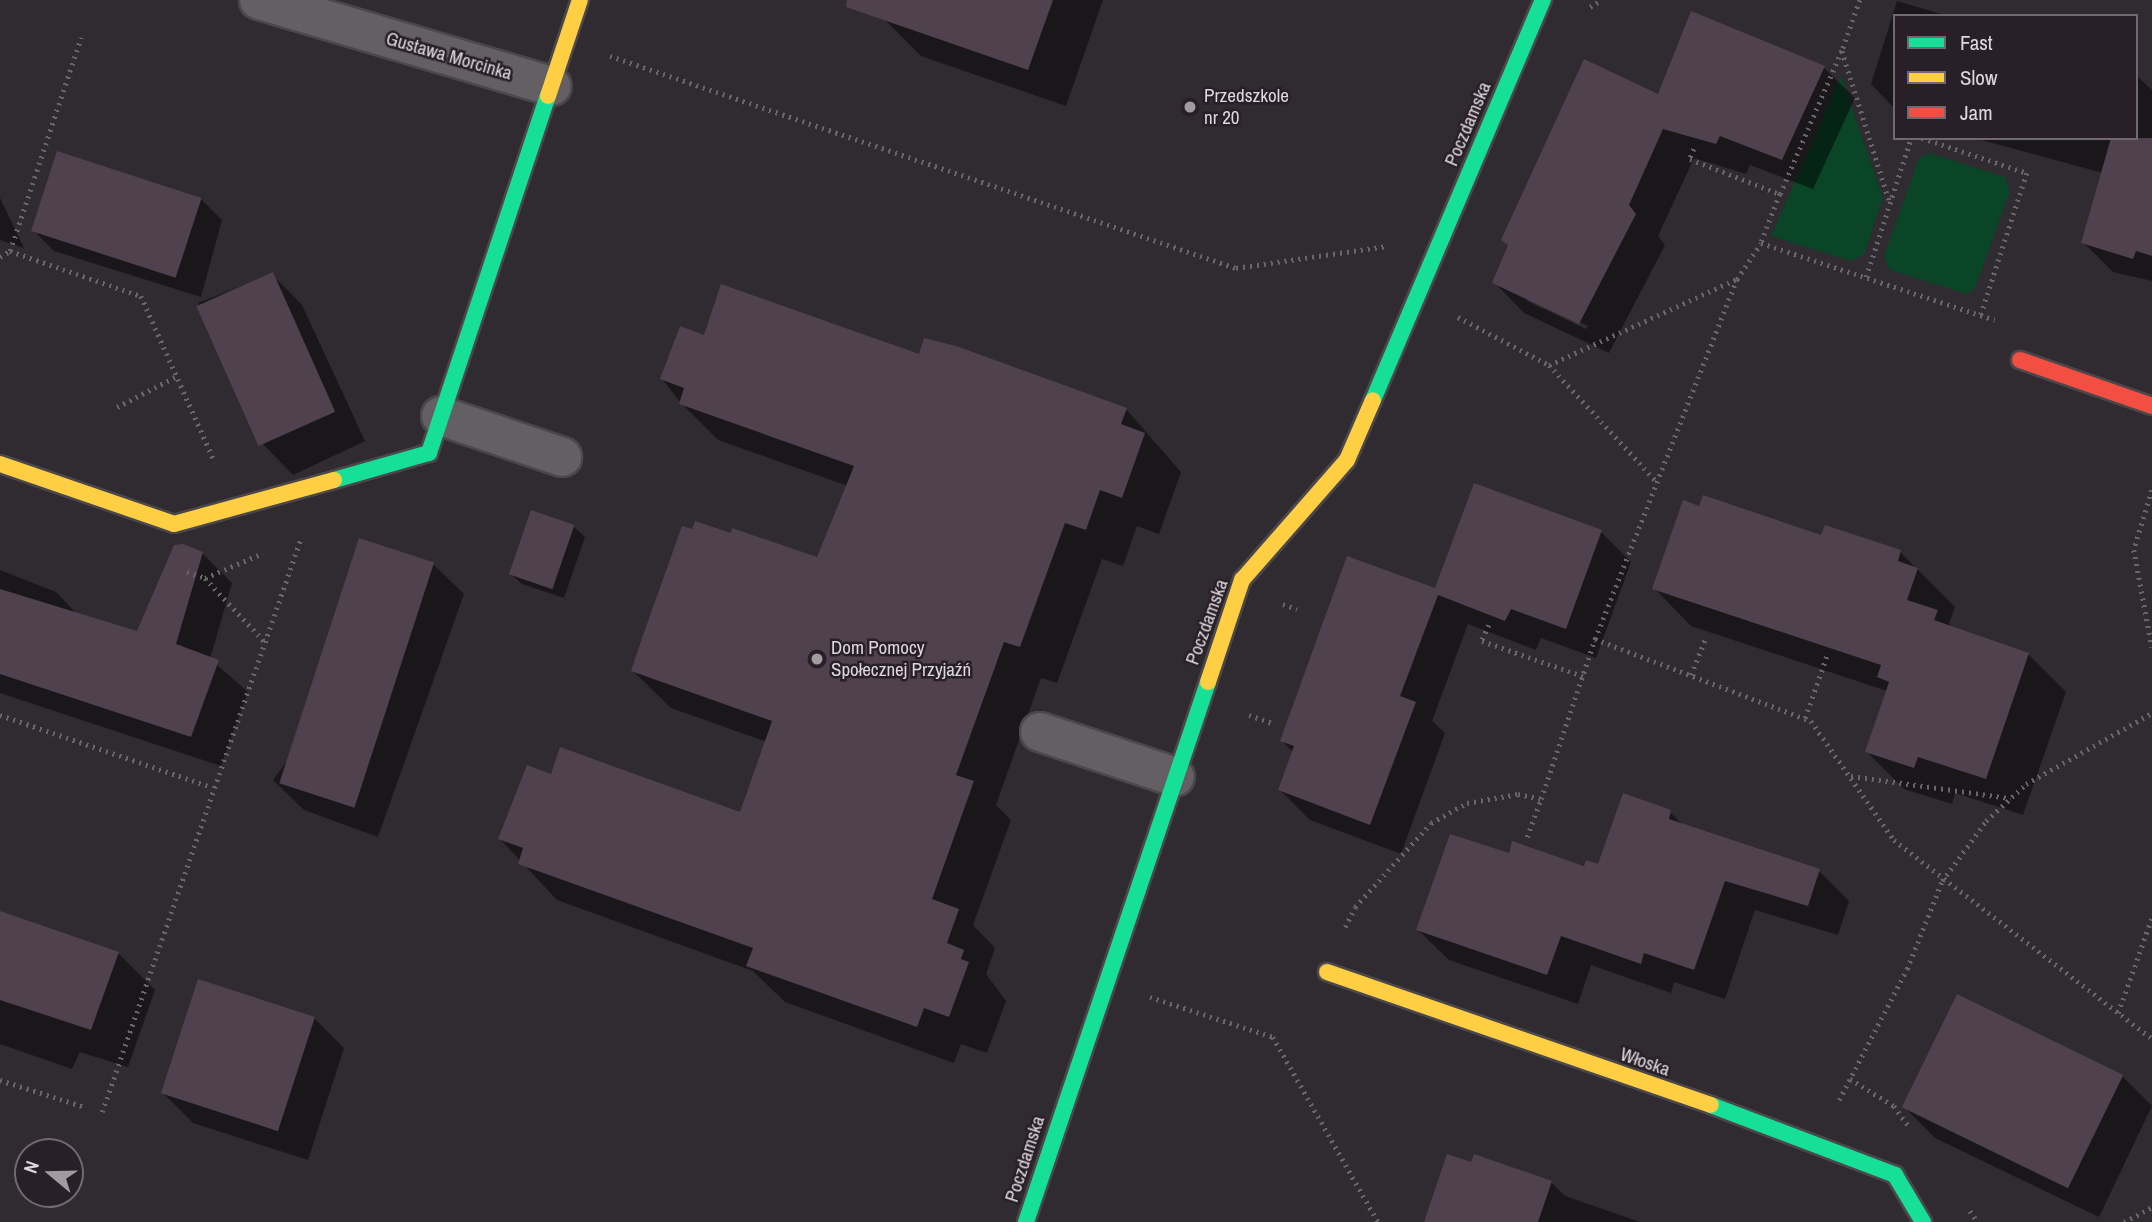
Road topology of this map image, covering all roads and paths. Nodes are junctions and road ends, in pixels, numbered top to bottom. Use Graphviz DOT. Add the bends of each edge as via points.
graph roads {
  1 [pos="259,0"];
  2 [pos="580,0"];
  3 [pos="1543,0"];
  4 [pos="1860,0"];
  5 [pos="81,38"];
  6 [pos="566,41"];
  7 [pos="1845,42"];
  8 [pos="552,86"];
  9 [pos="1910,140"];
  10 [pos="1928,140"];
  11 [pos="1694,149"];
  12 [pos="1780,194"];
  13 [pos="1890,203"];
  14 [pos="1761,243"];
  15 [pos="10,251"];
  16 [pos="1437,255"];
  17 [pos="0,257"];
  18 [pos="1866,277"];
  19 [pos="1737,279"];
  20 [pos="1447,311"];
  21 [pos="1980,318"];
  22 [pos="2006,322"];
  23 [pos="2020,360"];
  24 [pos="1549,365"];
  25 [pos="177,376"];
  26 [pos="2152,406"];
  27 [pos="117,407"];
  28 [pos="441,416"];
  29 [pos="562,457"];
  30 [pos="0,464"];
  31 [pos="220,475"];
  32 [pos="1656,481"];
  33 [pos="2152,490"];
  34 [pos="302,536"];
  35 [pos="205,578"];
  36 [pos="1489,625"];
  37 [pos="1706,637"];
  38 [pos="1595,639"];
  39 [pos="264,641"];
  40 [pos="2152,648"];
  41 [pos="1827,655"];
  42 [pos="1583,676"];
  43 [pos="1691,676"];
  44 [pos="2152,713"];
  45 [pos="0,715"];
  46 [pos="1805,718"];
  47 [pos="1040,732"];
  48 [pos="1850,776"];
  49 [pos="1175,777"];
  50 [pos="212,787"];
  51 [pos="2011,798"];
  52 [pos="1541,799"];
  53 [pos="1527,837"];
  54 [pos="1942,881"];
  55 [pos="2152,917"];
  56 [pos="1343,931"];
  57 [pos="1327,972"];
  58 [pos="1106,983"];
  59 [pos="2118,1013"];
  60 [pos="2152,1039"];
  61 [pos="0,1080"];
  62 [pos="1837,1103"];
  63 [pos="85,1107"];
  64 [pos="102,1112"];
  65 [pos="2152,1207"];
  66 [pos="1026,1222"];
  67 [pos="1378,1222"];
  68 [pos="1923,1222"];
  69 [pos="2124,1222"];
  1 -- 8 [label="street, Gustawa Morcinka"];
  2 -- 6 [label="street"];
  3 -- 16 [label="street, Poczdamska"];
  4 -- 7 [label="path"];
  5 -- 15 [label="path"];
  6 -- 8 [label="street"];
  6 -- 16 [label="path" via="1236,268 1374,244"];
  7 -- 12 [label="path"];
  7 -- 13 [label="path" via="1842,51"];
  8 -- 28 [label="street"];
  9 -- 13 [label="path"];
  10 -- 21 [label="path" via="2027,173"];
  11 -- 12 [label="path" via="1690,159"];
  12 -- 14 [label="path"];
  13 -- 18 [label="path"];
  14 -- 18 [label="path"];
  14 -- 19 [label="path"];
  15 -- 17 [label="path"];
  15 -- 25 [label="path" via="141,296"];
  16 -- 49 [label="street, Poczdamska" via="1347,460 1242,580"];
  18 -- 21 [label="path"];
  19 -- 24 [label="path"];
  19 -- 32 [label="path"];
  20 -- 24 [label="path"];
  21 -- 22 [label="path"];
  23 -- 26 [label="street"];
  24 -- 32 [label="path"];
  25 -- 27 [label="path"];
  25 -- 31 [label="path"];
  28 -- 29 [label="street"];
  28 -- 30 [label="street" via="429,453 174,524"];
  32 -- 38 [label="path"];
  33 -- 40 [label="path" via="2134,551"];
  34 -- 39 [label="path"];
  35 -- 39 [label="path"];
  36 -- 42 [label="path" via="1482,641"];
  37 -- 43 [label="path"];
  38 -- 42 [label="path"];
  38 -- 43 [label="path"];
  39 -- 50 [label="path"];
  41 -- 46 [label="path"];
  42 -- 52 [label="path"];
  43 -- 46 [label="path"];
  44 -- 51 [label="path"];
  45 -- 50 [label="path"];
  46 -- 48 [label="path"];
  47 -- 49 [label="street"];
  48 -- 51 [label="path"];
  48 -- 54 [label="path" via="1894,840"];
  49 -- 58 [label="street, Poczdamska"];
  50 -- 64 [label="path"];
  51 -- 54 [label="path"];
  52 -- 53 [label="path"];
  52 -- 56 [label="path" via="1518,794 1467,803 1431,823 1355,907"];
  54 -- 59 [label="path"];
  54 -- 62 [label="path" via="1907,969"];
  55 -- 59 [label="path"];
  57 -- 68 [label="street, Włoska" via="1832,1147 1895,1175"];
  58 -- 66 [label="street, Poczdamska"];
  58 -- 67 [label="path" via="1273,1037"];
  59 -- 60 [label="path"];
  61 -- 63 [label="path"];
  65 -- 69 [label="path"];
}
